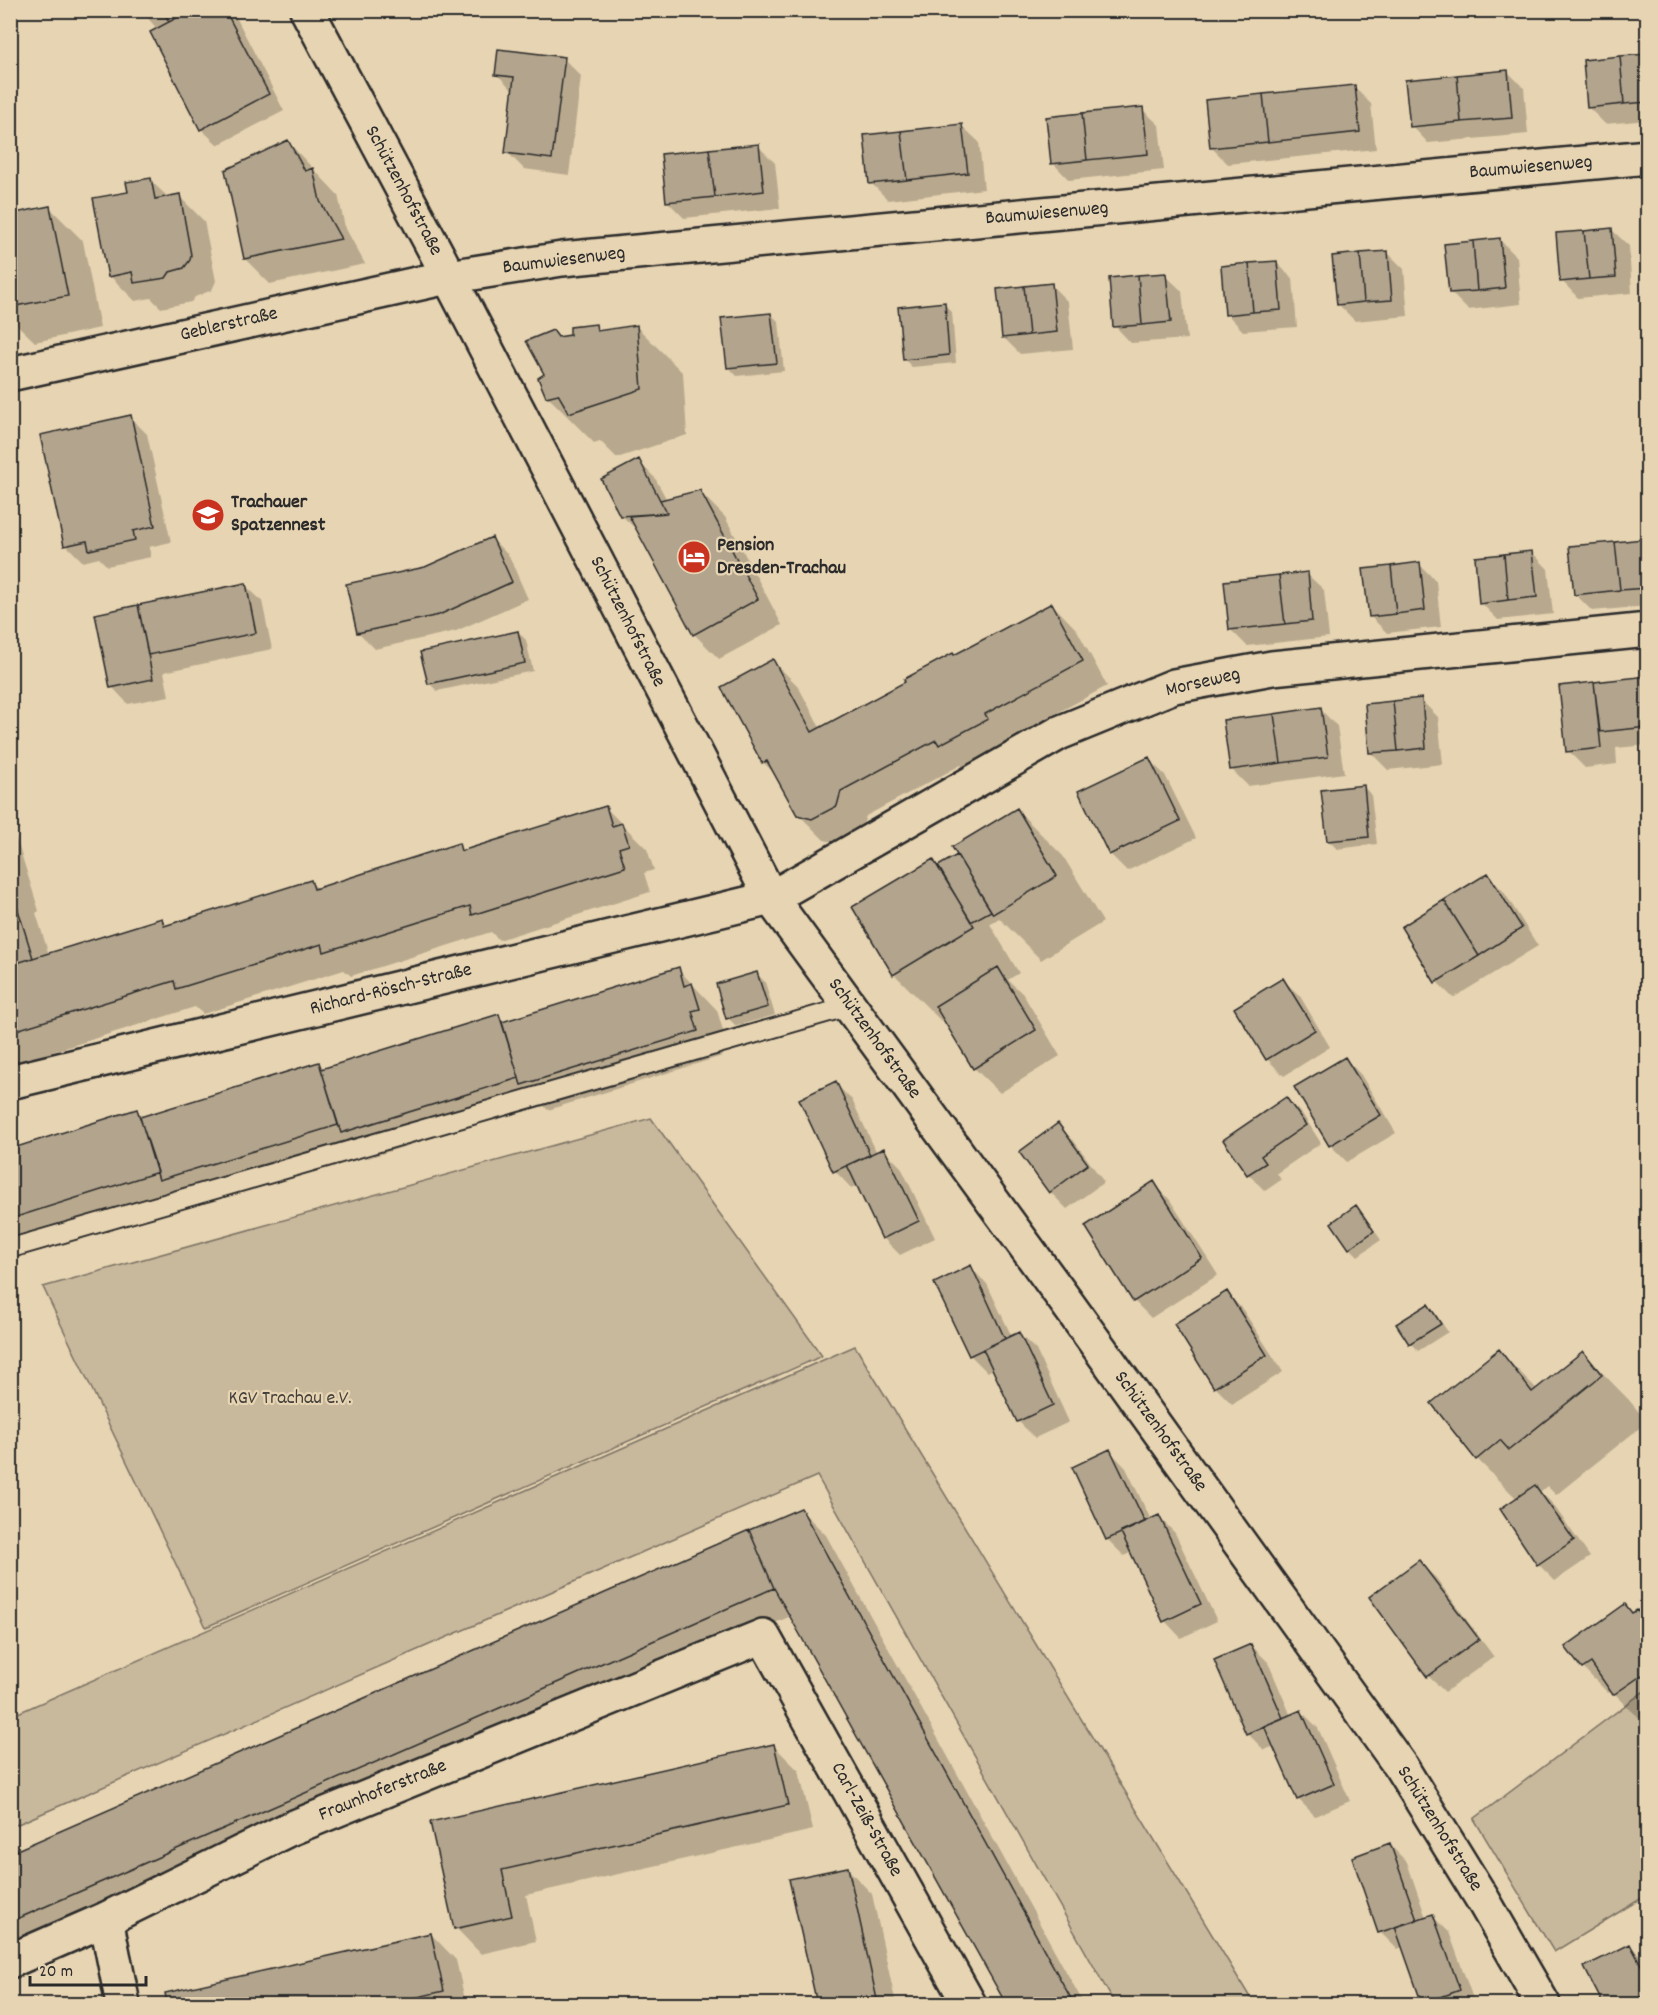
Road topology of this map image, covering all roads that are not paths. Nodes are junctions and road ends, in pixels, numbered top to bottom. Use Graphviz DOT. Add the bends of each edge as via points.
graph roads {
  1 [pos="307,10"];
  2 [pos="1647,157"];
  3 [pos="448,277"];
  4 [pos="10,374"];
  5 [pos="1647,630"];
  6 [pos="771,898"];
  7 [pos="850,1006"];
  8 [pos="10,1082"];
  9 [pos="15,1248"];
  10 [pos="763,1636"];
  11 [pos="106,1919"];
  12 [pos="10,1961"];
  13 [pos="123,2004"];
  14 [pos="969,2004"];
  15 [pos="1543,2004"];
  1 -- 3 [label="street, Schützenhofstraße"];
  2 -- 3 [label="street, Baumwiesenweg" via="573,258"];
  3 -- 4 [label="street, Geblerstraße"];
  3 -- 6 [label="street, Schützenhofstraße"];
  5 -- 6 [label="street, Morseweg" via="1272,668 1174,686 1059,733"];
  6 -- 7 [label="street, Schützenhofstraße"];
  6 -- 8 [label="street, Richard-Rösch-Straße"];
  7 -- 9 [label="lane"];
  7 -- 15 [label="street, Schützenhofstraße" via="1401,1767"];
  10 -- 11 [label="street, Fraunhoferstraße" via="286,1830"];
  10 -- 14 [label="street, Carl-Zeiß-Straße"];
  11 -- 12 [label="street, Fraunhoferstraße"];
  11 -- 13 [label="street"];
}
